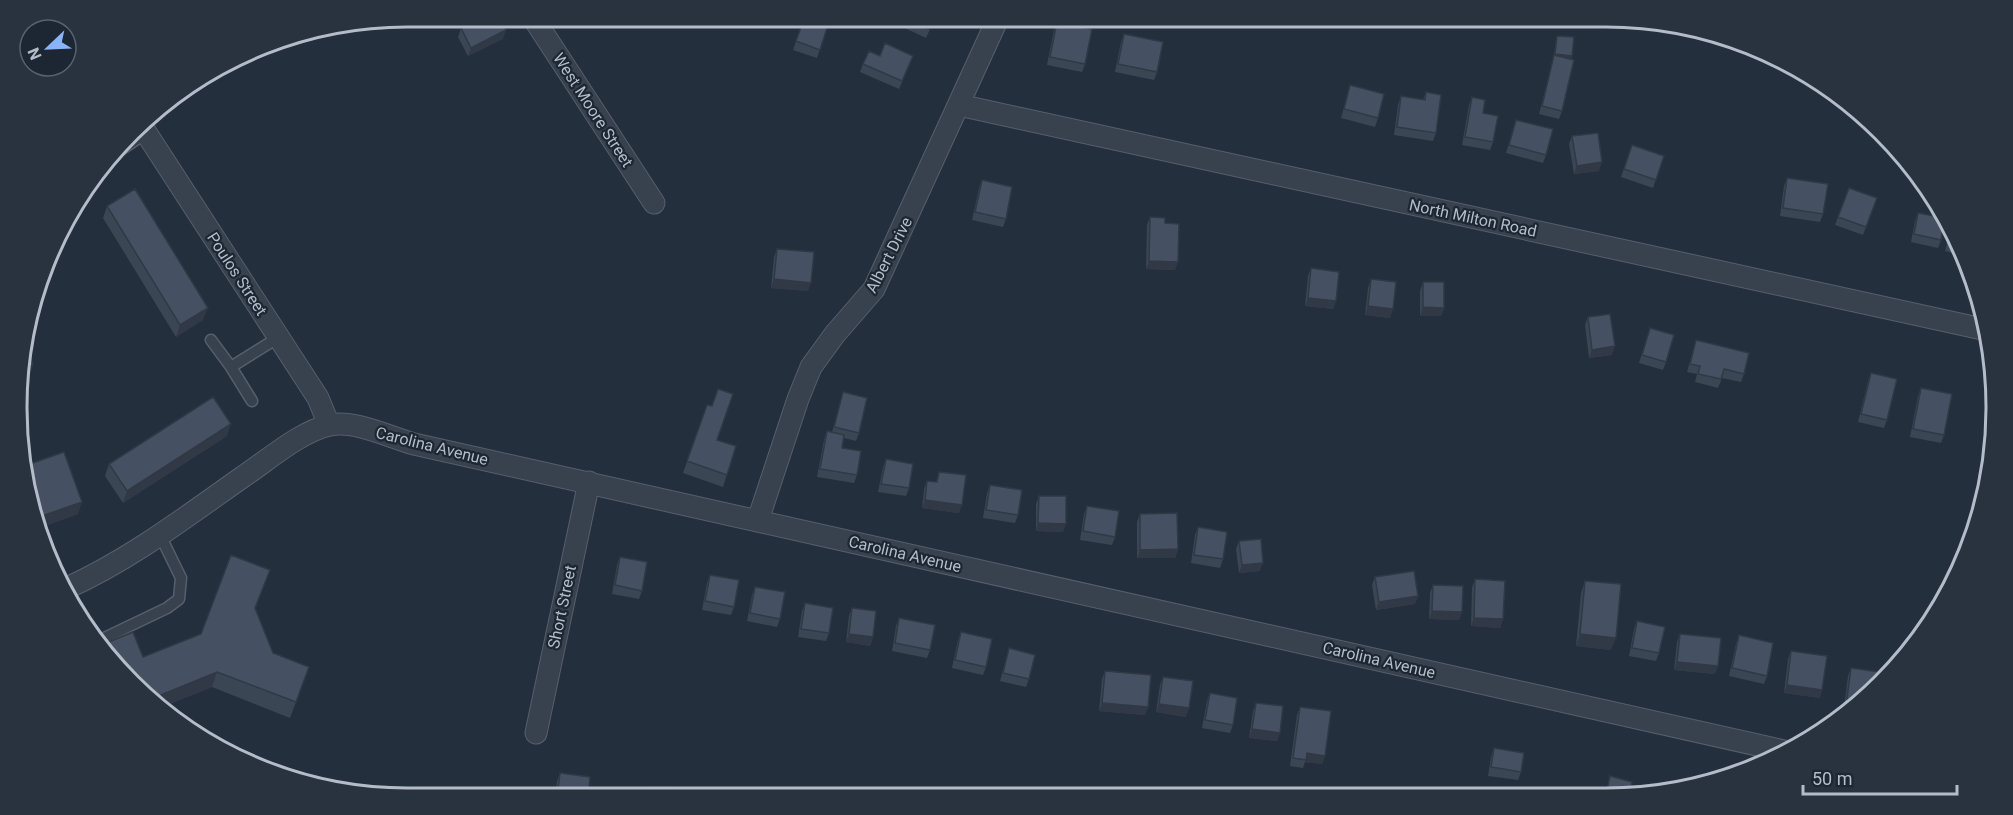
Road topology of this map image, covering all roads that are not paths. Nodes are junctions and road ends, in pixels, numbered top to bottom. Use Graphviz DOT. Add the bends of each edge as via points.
graph roads {
  1 [pos="539,27"];
  2 [pos="994,27"];
  3 [pos="959,105"];
  4 [pos="145,132"];
  5 [pos="654,203"];
  6 [pos="1978,328"];
  7 [pos="279,337"];
  8 [pos="211,340"];
  9 [pos="231,367"];
  10 [pos="252,401"];
  11 [pos="329,425"];
  12 [pos="589,482"];
  13 [pos="758,520"];
  14 [pos="160,535"];
  15 [pos="71,586"];
  16 [pos="105,638"];
  17 [pos="536,733"];
  18 [pos="1774,749"];
  1 -- 5 [label="street, West Moore Street"];
  2 -- 3 [label="street, Albert Drive"];
  3 -- 6 [label="street, North Milton Road"];
  3 -- 13 [label="street, Albert Drive" via="874,289 812,367"];
  4 -- 7 [label="street, Poulos Street"];
  7 -- 9 [label="lane"];
  7 -- 11 [label="street, Poulos Street" via="318,398"];
  8 -- 9 [label="lane"];
  9 -- 10 [label="lane"];
  11 -- 12 [label="street, Carolina Avenue" via="349,424 414,444"];
  11 -- 14 [label="street, Carolina Avenue" via="297,440"];
  12 -- 13 [label="street, Carolina Avenue"];
  12 -- 17 [label="street, Short Street"];
  13 -- 18 [label="street, Carolina Avenue"];
  14 -- 15 [label="street, Carolina Avenue"];
  14 -- 16 [label="lane" via="182,578 178,598 167,608"];
}
